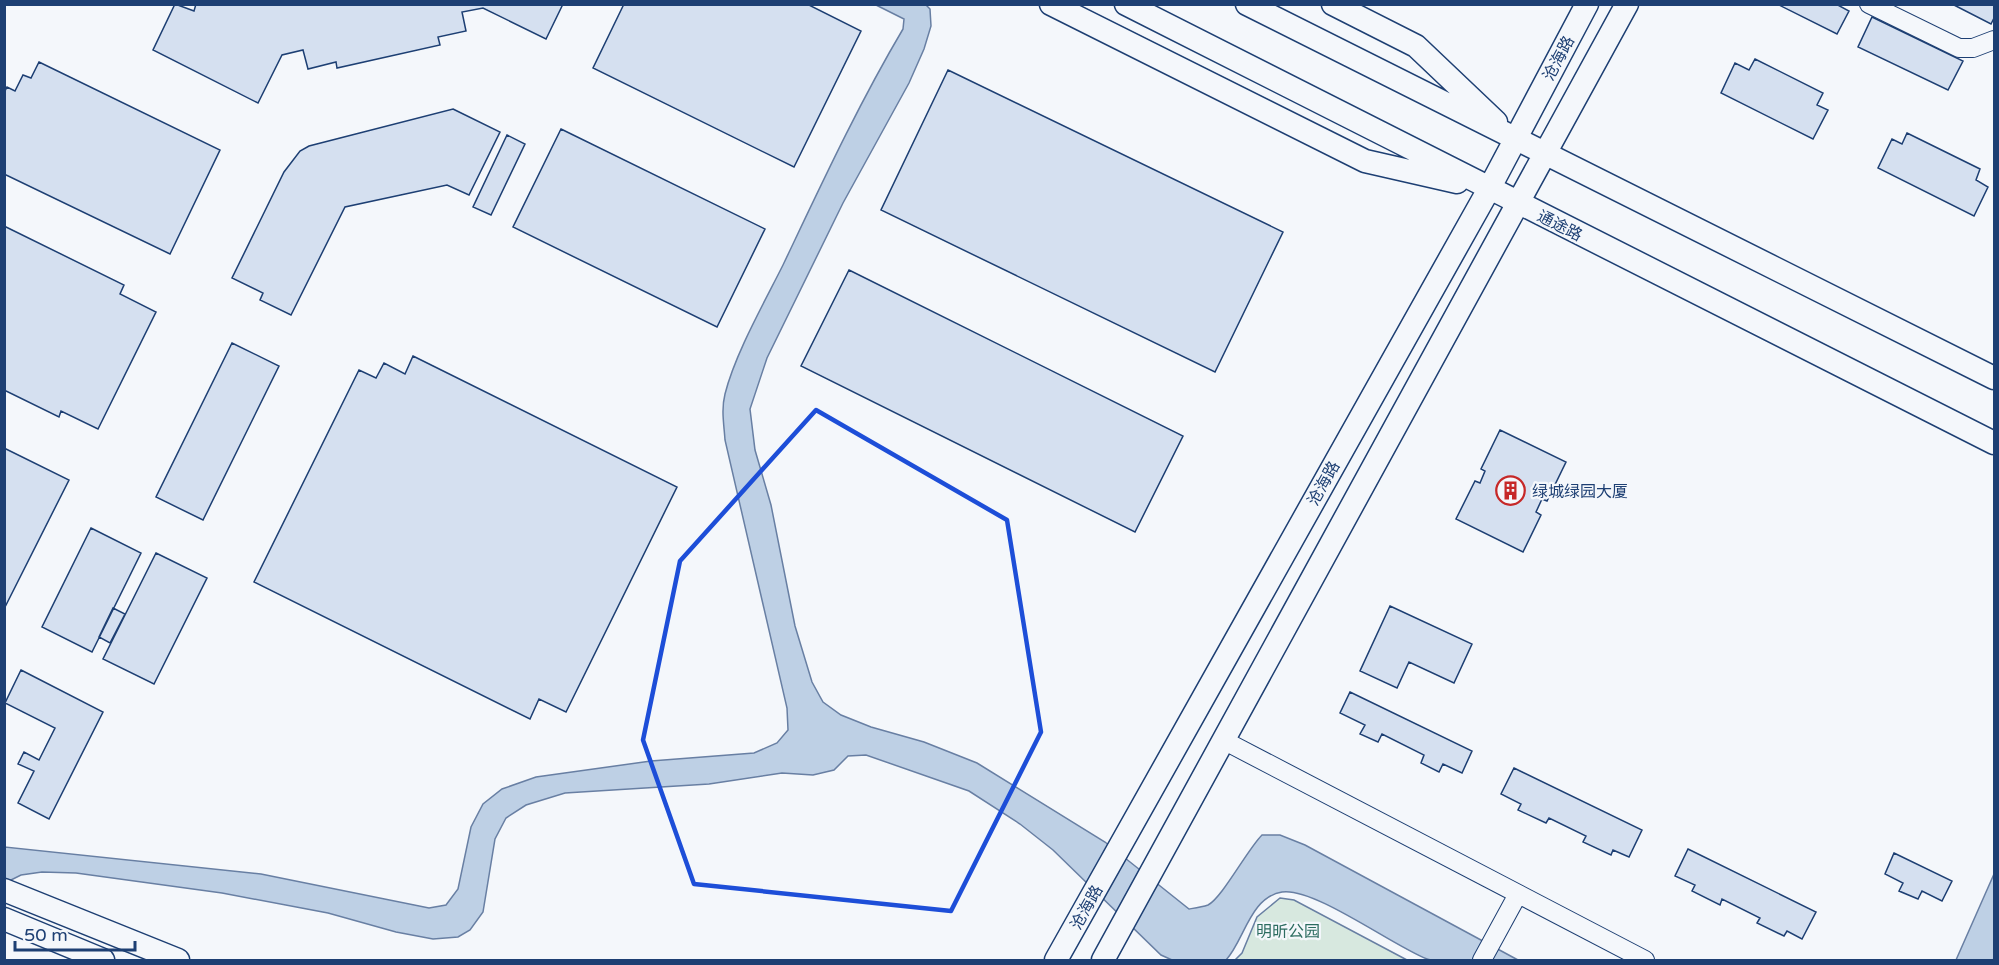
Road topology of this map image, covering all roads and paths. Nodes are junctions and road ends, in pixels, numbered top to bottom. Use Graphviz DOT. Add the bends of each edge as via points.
graph roads {
  1 [pos="1051,4"];
  2 [pos="1085,4"];
  3 [pos="1126,4"];
  4 [pos="1247,4"];
  5 [pos="1333,4"];
  6 [pos="1587,4"];
  7 [pos="1627,4"];
  8 [pos="1869,4"];
  9 [pos="1995,40"];
  10 [pos="1127,43"];
  11 [pos="1515,139"];
  12 [pos="1545,155"];
  13 [pos="1489,189"];
  14 [pos="1518,204"];
  15 [pos="1995,378"];
  16 [pos="1995,443"];
  17 [pos="1224,741"];
  18 [pos="4,890"];
  19 [pos="1518,894"];
  20 [pos="4,919"];
  21 [pos="103,960"];
  22 [pos="178,960"];
  23 [pos="1056,960"];
  24 [pos="1103,960"];
  25 [pos="1482,960"];
  26 [pos="1645,960"];
  1 -- 10 [label="main road"];
  2 -- 10 [label="main road"];
  3 -- 13 [label="main road, 通途路"];
  4 -- 11 [label="main road"];
  5 -- 11 [label="main road" via="1416,46"];
  6 -- 11 [label="main road, 沧海路"];
  7 -- 12 [label="main road"];
  8 -- 9 [label="street" via="1959,48 1973,48"];
  10 -- 13 [label="main road" via="1365,161"];
  11 -- 12 [label="main road"];
  11 -- 13 [label="main road, 沧海路"];
  12 -- 14 [label="main road"];
  12 -- 15 [label="main road"];
  13 -- 14 [label="main road, 通途路"];
  13 -- 23 [label="main road, 沧海路"];
  14 -- 16 [label="main road, 通途路"];
  14 -- 17 [label="main road"];
  17 -- 19 [label="street"];
  17 -- 24 [label="main road"];
  18 -- 22 [label="main road"];
  19 -- 25 [label="street"];
  19 -- 26 [label="street"];
  20 -- 21 [label="main road"];
}
